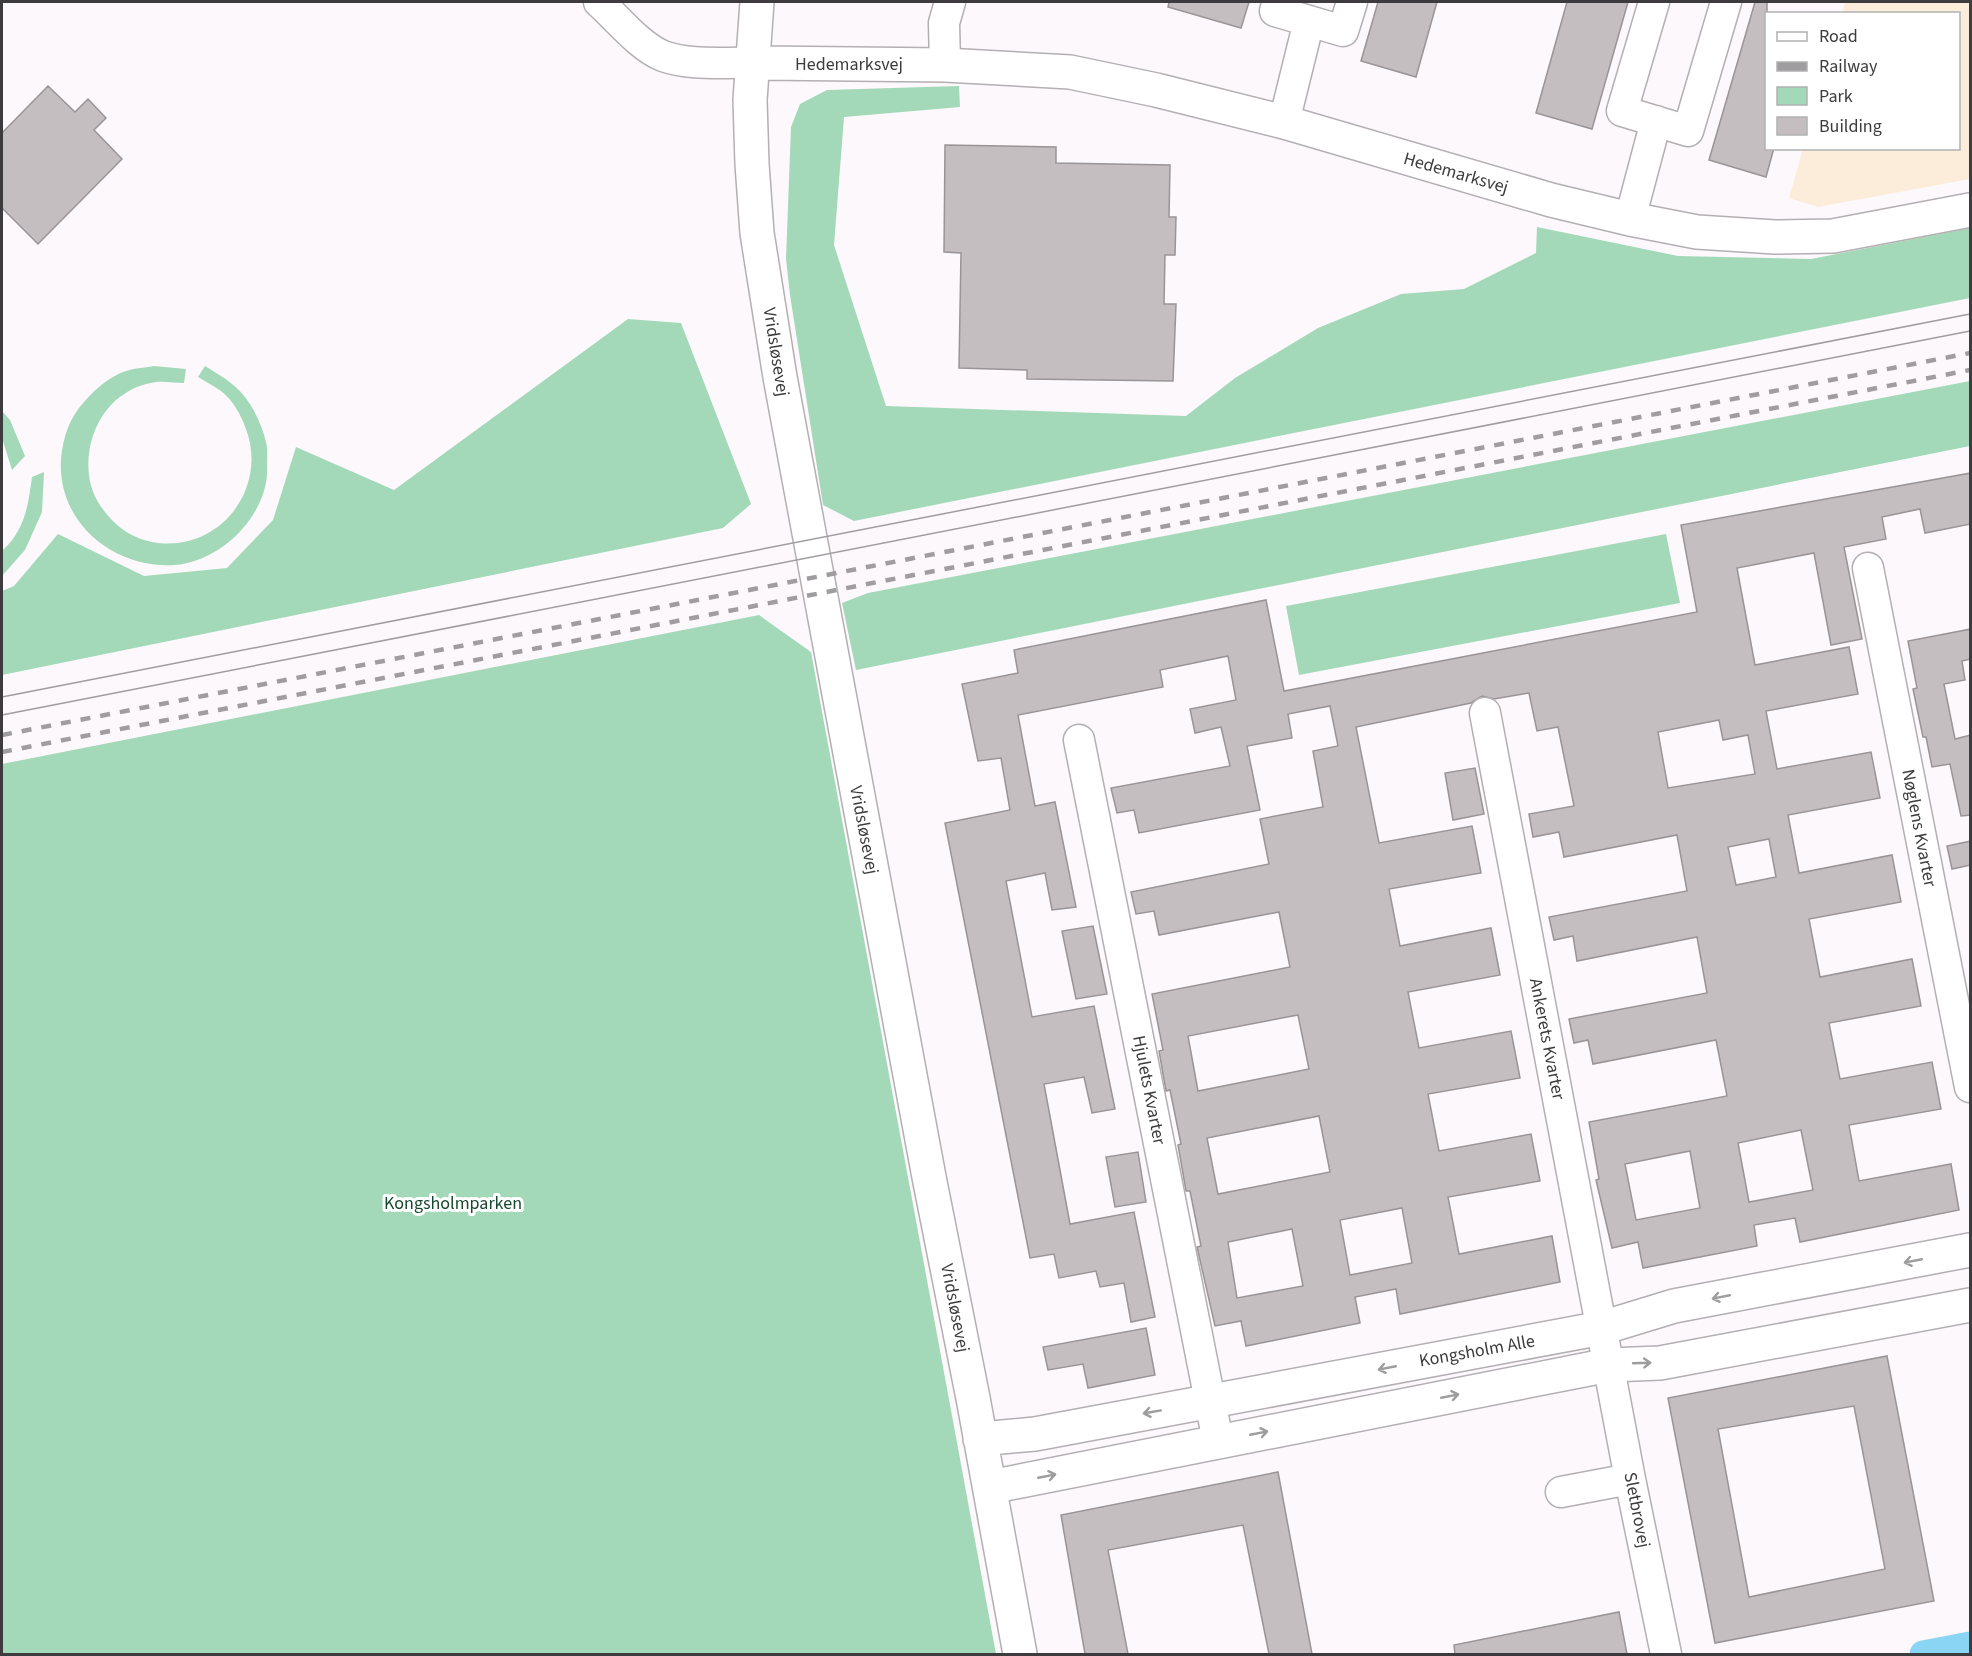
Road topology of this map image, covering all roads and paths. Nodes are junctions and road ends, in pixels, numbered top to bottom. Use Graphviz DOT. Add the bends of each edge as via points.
graph roads {
  1 [pos="599,2"];
  2 [pos="757,2"];
  3 [pos="950,2"];
  4 [pos="1278,2"];
  5 [pos="1352,2"];
  6 [pos="1654,2"];
  7 [pos="1726,2"];
  8 [pos="1309,21"];
  9 [pos="752,63"];
  10 [pos="945,64"];
  11 [pos="1656,121"];
  12 [pos="1284,122"];
  13 [pos="1971,210"];
  14 [pos="1630,219"];
  15 [pos="1868,568"];
  16 [pos="1485,713"];
  17 [pos="1079,740"];
  18 [pos="1971,1087"];
  19 [pos="1971,1250"];
  20 [pos="1971,1305"];
  21 [pos="1602,1328"];
  22 [pos="1609,1365"];
  23 [pos="1210,1402"];
  24 [pos="980,1439"];
  25 [pos="1218,1441"];
  26 [pos="1630,1479"];
  27 [pos="990,1487"];
  28 [pos="1562,1492"];
  29 [pos="1020,1654"];
  30 [pos="1666,1654"];
  1 -- 9 [label="street" via="645,45 662,55 682,61"];
  2 -- 9 [label="street, Vridsløsevej"];
  3 -- 10 [label="street" via="944,23"];
  4 -- 8 [label="street" via="1275,11"];
  5 -- 8 [label="street" via="1343,31"];
  6 -- 11 [label="street" via="1622,111"];
  7 -- 11 [label="street" via="1688,131"];
  8 -- 12 [label="street"];
  9 -- 10 [label="street, Hedemarksvej"];
  9 -- 24 [label="street, Vridsløsevej" via="756,221 780,377"];
  10 -- 12 [label="street, Hedemarksvej" via="1070,72"];
  11 -- 14 [label="street"];
  12 -- 14 [label="street, Hedemarksvej" via="1551,200"];
  13 -- 14 [label="street, Hedemarksvej" via="1833,236 1697,232"];
  15 -- 18 [label="street, Nøglens Kvarter"];
  16 -- 21 [label="street, Ankerets Kvarter"];
  17 -- 23 [label="street, Hjulets Kvarter"];
  19 -- 21 [label="street, Kongsholm Alle, one-way" via="1674,1306"];
  22 -- 20 [label="street, Kongsholm Alle, one-way" via="1660,1363"];
  21 -- 22 [label="street, Ankerets Kvarter"];
  21 -- 23 [label="street, Kongsholm Alle, one-way"];
  25 -- 22 [label="street, Kongsholm Alle, one-way"];
  22 -- 26 [label="street, Sletbrovej"];
  23 -- 24 [label="street, Kongsholm Alle, one-way" via="1035,1434"];
  23 -- 25 [label="street, Hjulets Kvarter"];
  24 -- 27 [label="street, Vridsløsevej"];
  27 -- 25 [label="street, Kongsholm Alle, one-way"];
  26 -- 28 [label="street"];
  26 -- 30 [label="street, Sletbrovej"];
  27 -- 29 [label="street, Vridsløsevej"];
}
